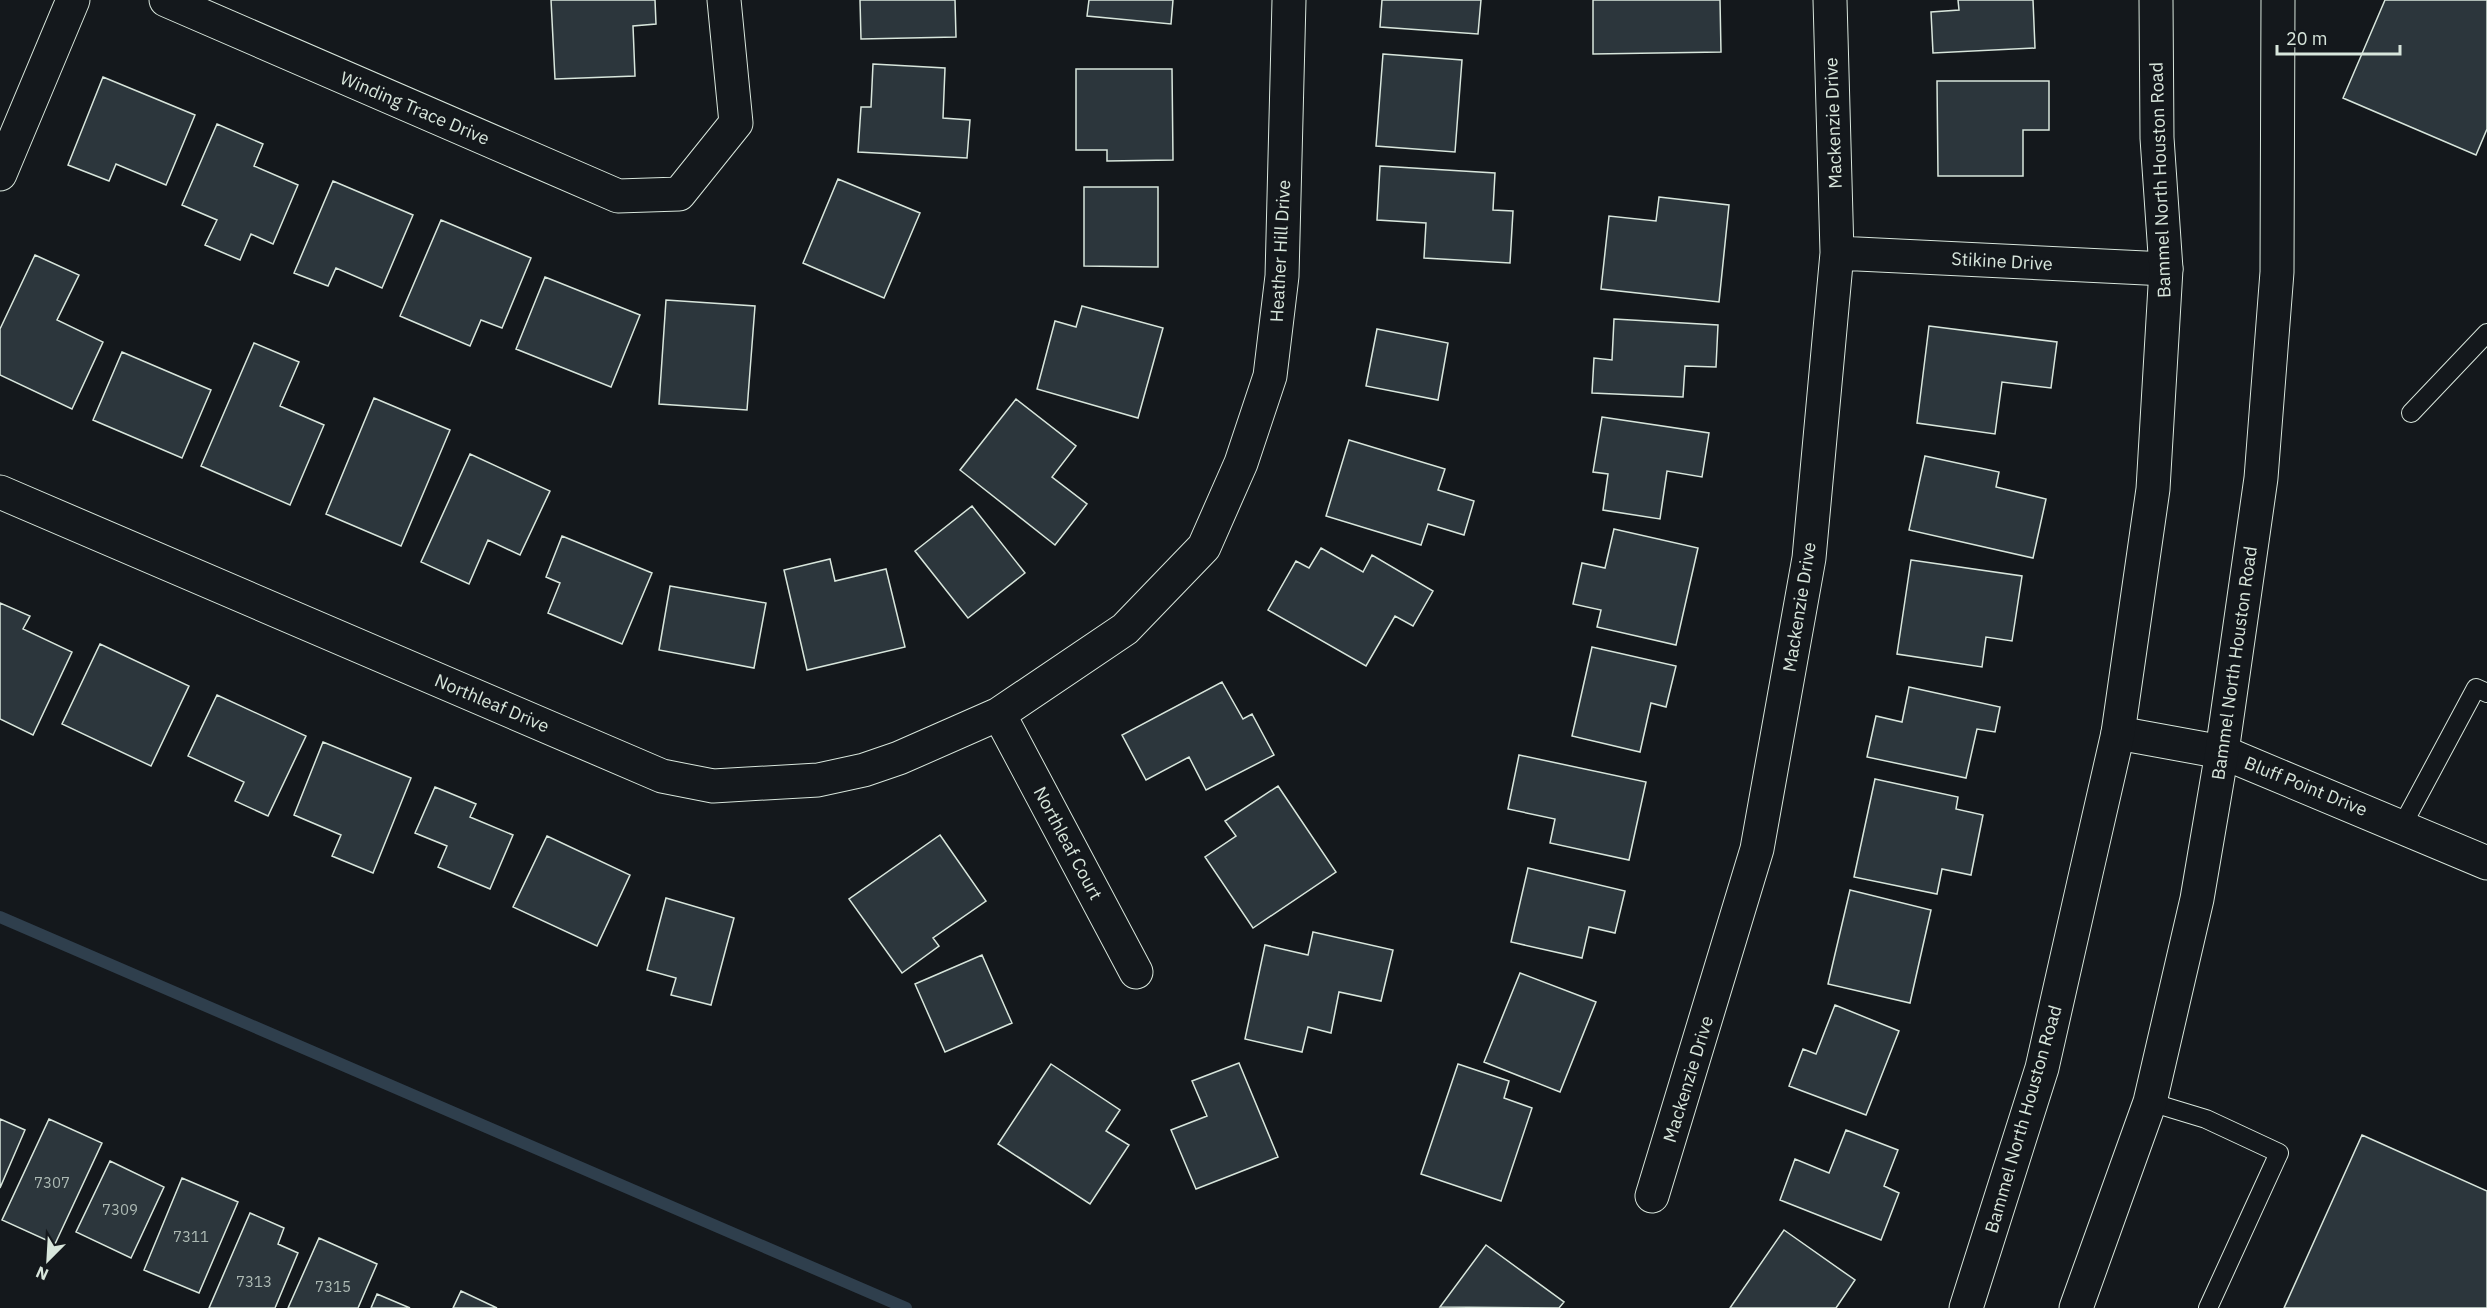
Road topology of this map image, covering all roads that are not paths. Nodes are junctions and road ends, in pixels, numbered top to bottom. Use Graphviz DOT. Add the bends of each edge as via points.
graph roads {
  1 [pos="73,0"];
  2 [pos="166,0"];
  3 [pos="724,0"];
  4 [pos="1289,0"];
  5 [pos="1830,0"];
  6 [pos="2156,0"];
  7 [pos="2278,0"];
  8 [pos="0,174"];
  9 [pos="1837,254"];
  10 [pos="2166,268"];
  11 [pos="2487,333"];
  12 [pos="2411,413"];
  13 [pos="0,492"];
  14 [pos="2487,693"];
  15 [pos="999,714"];
  16 [pos="2118,733"];
  17 [pos="2222,752"];
  18 [pos="2402,826"];
  19 [pos="2487,863"];
  20 [pos="1136,972"];
  21 [pos="2150,1102"];
  22 [pos="1652,1196"];
  23 [pos="1966,1308"];
  24 [pos="2076,1308"];
  25 [pos="2208,1308"];
  1 -- 8 [label="street"];
  2 -- 3 [label="street, Winding Trace Drive" via="618,195 679,194 736,123"];
  4 -- 15 [label="street, Heather Hill Drive" via="1282,276 1270,376 1241,463 1204,547 1125,629"];
  5 -- 9 [label="street, Mackenzie Drive"];
  6 -- 10 [label="street, Bammel North Houston Road" via="2157,138"];
  7 -- 17 [label="street, Bammel North Houston Road" via="2275,295 2261,478"];
  9 -- 10 [label="street, Stikine Drive"];
  9 -- 22 [label="street, Mackenzie Drive" via="1809,558 1757,849"];
  10 -- 16 [label="street, Bammel North Houston Road" via="2153,489"];
  11 -- 12 [label="lane"];
  13 -- 15 [label="street, Northleaf Drive" via="662,776 713,786 818,780 899,758"];
  14 -- 18 [label="lane" via="2476,688"];
  15 -- 20 [label="street, Northleaf Court"];
  16 -- 17 [label="street, Bluff Point Drive"];
  16 -- 23 [label="street, Bammel North Houston Road" via="2042,1068"];
  17 -- 18 [label="street, Bluff Point Drive"];
  17 -- 21 [label="street, Bammel North Houston Road" via="2197,898"];
  18 -- 19 [label="street, Bluff Point Drive"];
  21 -- 24 [label="street, Bammel North Houston Road"];
  21 -- 25 [label="lane" via="2206,1119 2279,1153"];
}
